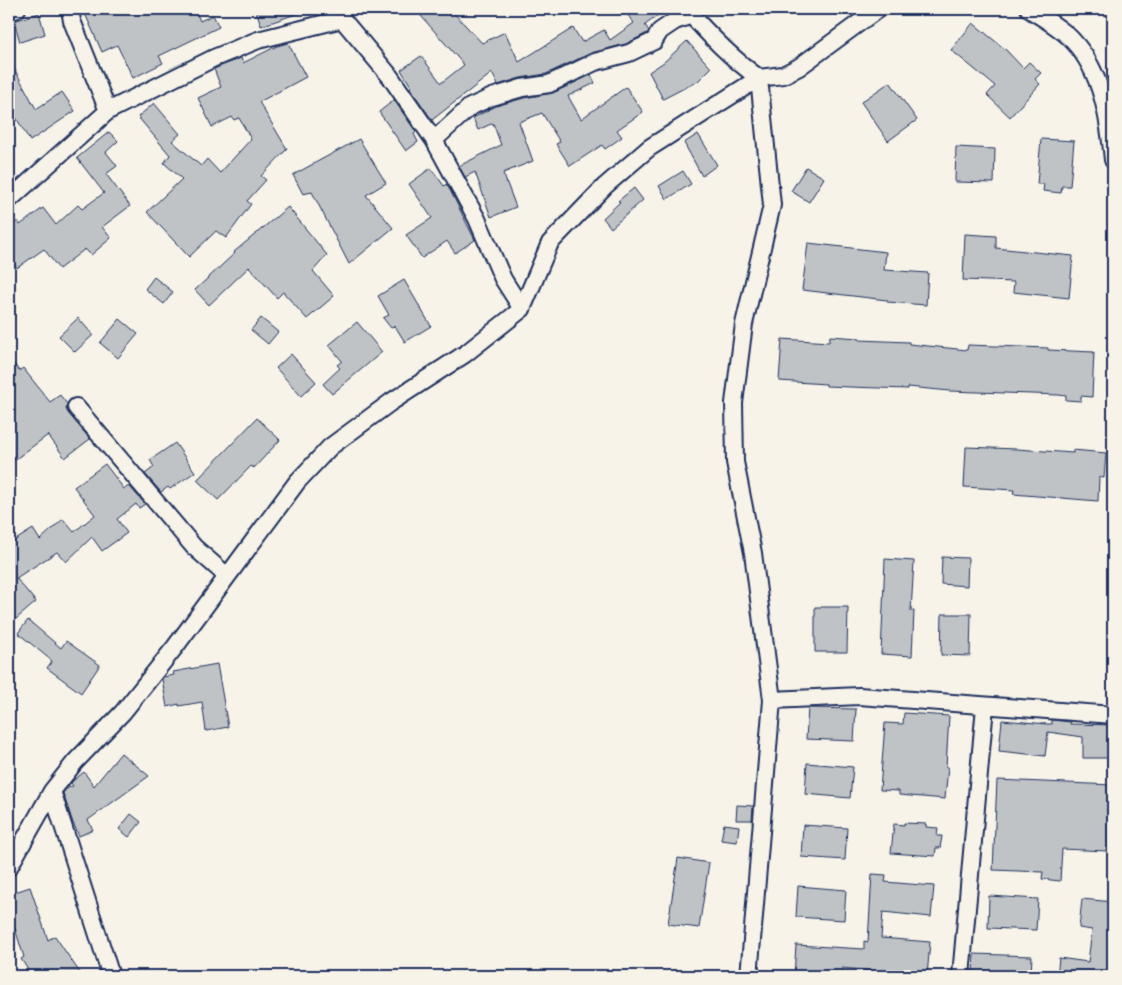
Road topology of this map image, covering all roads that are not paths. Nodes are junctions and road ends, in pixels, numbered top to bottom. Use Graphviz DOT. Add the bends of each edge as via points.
graph roads {
  1 [pos="17,9"];
  2 [pos="70,9"];
  3 [pos="878,9"];
  4 [pos="1029,9"];
  5 [pos="9,12"];
  6 [pos="689,12"];
  7 [pos="340,14"];
  8 [pos="759,78"];
  9 [pos="108,111"];
  10 [pos="434,140"];
  11 [pos="1113,160"];
  12 [pos="9,200"];
  13 [pos="522,310"];
  14 [pos="76,407"];
  15 [pos="228,576"];
  16 [pos="772,700"];
  17 [pos="985,706"];
  18 [pos="1113,715"];
  19 [pos="52,791"];
  20 [pos="9,867"];
  21 [pos="111,976"];
  22 [pos="749,976"];
  23 [pos="961,976"];
  1 -- 5 [label="street"];
  2 -- 9 [label="street"];
  3 -- 8 [label="street" via="799,67 782,75"];
  4 -- 11 [label="street" via="1073,40 1093,68 1110,126"];
  6 -- 8 [label="street" via="738,64"];
  6 -- 10 [label="street" via="660,31 654,41 629,53 596,62 549,84 522,88 484,100 462,113"];
  7 -- 9 [label="street" via="214,58"];
  7 -- 10 [label="street" via="389,75"];
  8 -- 13 [label="street" via="649,148 605,186 550,243"];
  8 -- 16 [label="street" via="772,205 744,324 734,402 735,462 753,553"];
  9 -- 12 [label="street"];
  10 -- 13 [label="street" via="477,219 503,279"];
  13 -- 15 [label="street" via="465,354 330,447 297,482"];
  14 -- 15 [label="street" via="194,547"];
  15 -- 19 [label="street" via="123,712"];
  16 -- 17 [label="street" via="859,696"];
  16 -- 22 [label="street"];
  17 -- 18 [label="street"];
  17 -- 23 [label="street"];
  19 -- 20 [label="street"];
  19 -- 21 [label="street"];
}
